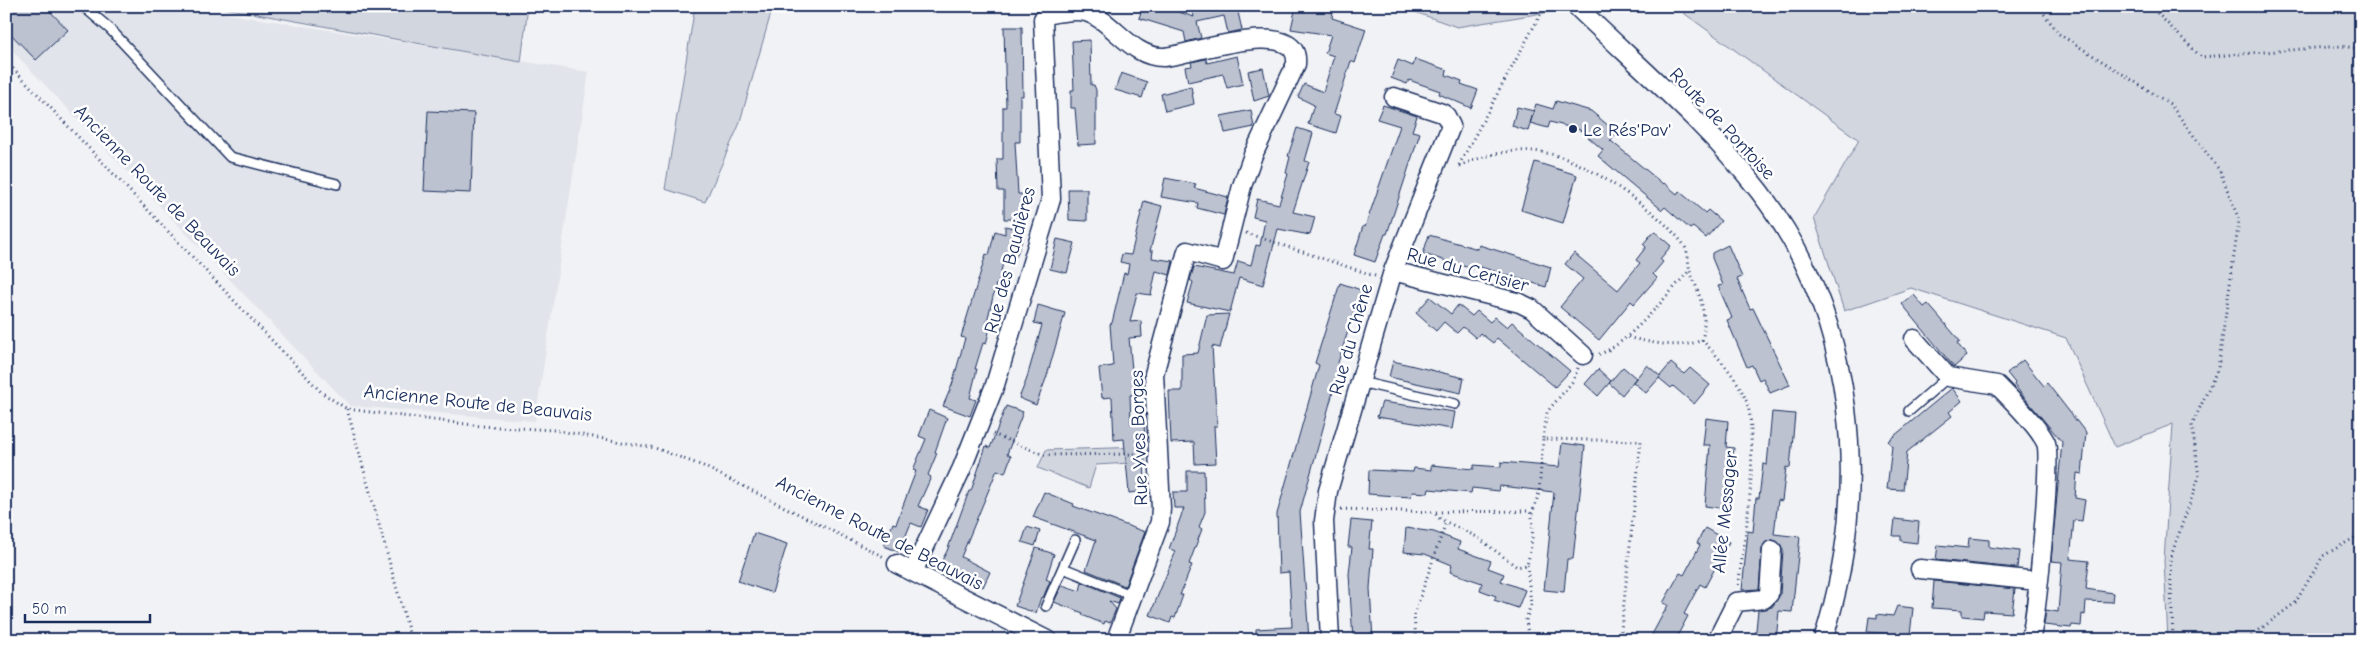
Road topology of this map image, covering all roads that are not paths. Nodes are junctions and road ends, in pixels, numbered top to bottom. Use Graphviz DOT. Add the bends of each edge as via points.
graph roads {
  1 [pos="83,6"];
  2 [pos="1576,6"];
  3 [pos="1166,57"];
  4 [pos="1394,97"];
  5 [pos="337,184"];
  6 [pos="1391,276"];
  7 [pos="1914,339"];
  8 [pos="1583,355"];
  9 [pos="1948,377"];
  10 [pos="1360,382"];
  11 [pos="1455,404"];
  12 [pos="1910,411"];
  13 [pos="1074,540"];
  14 [pos="1772,550"];
  15 [pos="898,564"];
  16 [pos="1063,568"];
  17 [pos="1920,568"];
  18 [pos="913,572"];
  19 [pos="2038,581"];
  20 [pos="1133,596"];
  21 [pos="1046,606"];
  22 [pos="1046,640"];
  23 [pos="1116,640"];
  24 [pos="1330,640"];
  25 [pos="1717,640"];
  26 [pos="1823,640"];
  27 [pos="2030,640"];
  1 -- 5 [label="lane" via="110,28 230,157"];
  2 -- 26 [label="street, Route de Pontoise" via="1697,123 1760,192 1792,240 1826,314 1842,375 1851,478 1841,568"];
  3 -- 18 [label="street, Rue des Baudières" via="1139,50 1085,12 1053,13 1043,19 1051,199 998,376 962,468"];
  3 -- 20 [label="street, Rue Yves Borges" via="1251,39 1275,41 1291,48 1295,52 1296,64 1253,155 1223,261 1187,251 1154,374 1162,508 1160,522"];
  4 -- 6 [label="street, Rue du Chêne" via="1442,113 1451,126"];
  6 -- 8 [label="street, Rue du Cerisier" via="1520,303 1532,309"];
  6 -- 10 [label="street, Rue du Chêne"];
  7 -- 9 [label="street"];
  9 -- 12 [label="lane"];
  9 -- 19 [label="street" via="1997,385 2045,442 2048,462"];
  10 -- 11 [label="lane"];
  10 -- 24 [label="street, Rue du Chêne" via="1325,508"];
  13 -- 16 [label="lane"];
  14 -- 25 [label="street" via="1769,594 1764,599 1736,602"];
  15 -- 18 [label="street, Ancienne Route de Beauvais"];
  16 -- 20 [label="lane"];
  16 -- 21 [label="lane"];
  17 -- 19 [label="street"];
  18 -- 22 [label="street, Ancienne Route de Beauvais"];
  19 -- 27 [label="street"];
  20 -- 23 [label="street, Rue Yves Borges"];
}
